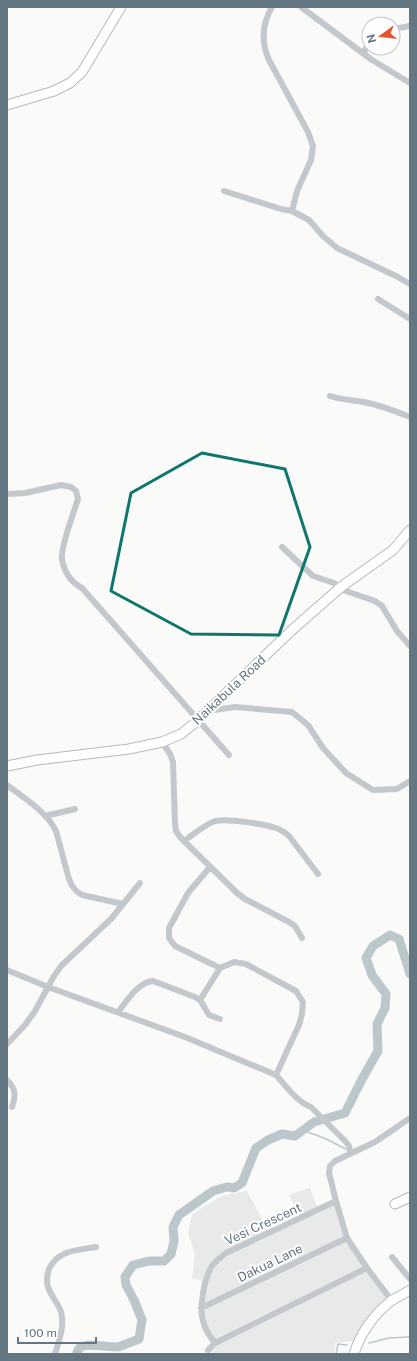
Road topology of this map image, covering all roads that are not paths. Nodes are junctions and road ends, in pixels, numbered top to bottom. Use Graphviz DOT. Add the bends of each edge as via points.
graph roads {
  1 [pos="121,7"];
  2 [pos="272,7"];
  3 [pos="301,7"];
  4 [pos="361,51"];
  5 [pos="367,56"];
  6 [pos="410,83"];
  7 [pos="7,105"];
  8 [pos="224,191"];
  9 [pos="292,211"];
  10 [pos="410,284"];
  11 [pos="378,299"];
  12 [pos="410,319"];
  13 [pos="330,396"];
  14 [pos="410,417"];
  15 [pos="7,494"];
  16 [pos="410,530"];
  17 [pos="282,548"];
  18 [pos="341,587"];
  19 [pos="410,646"];
  20 [pos="207,711"];
  21 [pos="198,720"];
  22 [pos="162,742"];
  23 [pos="229,755"];
  24 [pos="7,766"];
  25 [pos="410,781"];
  26 [pos="7,785"];
  27 [pos="75,808"];
  28 [pos="45,816"];
  29 [pos="184,841"];
  30 [pos="210,867"];
  31 [pos="318,874"];
  32 [pos="140,883"];
  33 [pos="123,904"];
  34 [pos="302,938"];
  35 [pos="220,968"];
  36 [pos="7,970"];
  37 [pos="48,987"];
  38 [pos="200,1000"];
  39 [pos="118,1012"];
  40 [pos="220,1019"];
  41 [pos="7,1044"];
  42 [pos="276,1075"];
  43 [pos="7,1080"];
  44 [pos="12,1107"];
  45 [pos="410,1118"];
  46 [pos="349,1154"];
  47 [pos="410,1198"];
  48 [pos="336,1201"];
  49 [pos="395,1204"];
  50 [pos="347,1238"];
  51 [pos="96,1247"];
  52 [pos="392,1257"];
  53 [pos="367,1268"];
  54 [pos="410,1279"];
  55 [pos="410,1290"];
  56 [pos="392,1301"];
  57 [pos="202,1308"];
  58 [pos="215,1343"];
  59 [pos="208,1350"];
  60 [pos="55,1354"];
  61 [pos="354,1354"];
  1 -- 7 [label="street" via="82,72 70,83 54,91"];
  2 -- 9 [label="street" via="264,26 265,48 313,146 311,160"];
  3 -- 4 [label="street"];
  5 -- 6 [label="street"];
  8 -- 9 [label="street"];
  9 -- 10 [label="street" via="309,220 337,248"];
  11 -- 12 [label="street"];
  13 -- 14 [label="street" via="385,407"];
  15 -- 21 [label="street" via="61,485 76,491 78,499 61,557 65,569 72,582 82,588"];
  16 -- 18 [label="street, Naikabula Road" via="393,550"];
  17 -- 18 [label="street" via="313,576"];
  18 -- 19 [label="street" via="382,606 397,631"];
  18 -- 20 [label="street, Naikabula Road"];
  20 -- 21 [label="street, Naikabula Road"];
  20 -- 25 [label="street" via="235,708 292,712 308,725 323,748 346,774 374,790 396,789"];
  21 -- 22 [label="street, Naikabula Road" via="181,734"];
  21 -- 23 [label="street"];
  22 -- 24 [label="street, Naikabula Road"];
  22 -- 29 [label="street" via="173,762 174,824"];
  26 -- 28 [label="street"];
  27 -- 28 [label="street"];
  28 -- 33 [label="street" via="56,830 72,887 82,895"];
  29 -- 30 [label="street"];
  29 -- 31 [label="street" via="204,827 221,820 275,828 289,836"];
  30 -- 34 [label="street" via="241,896 295,926"];
  30 -- 35 [label="street" via="188,893 168,934 175,946"];
  32 -- 33 [label="street"];
  33 -- 37 [label="street" via="111,919 62,965"];
  35 -- 38 [label="street"];
  35 -- 42 [label="street" via="234,962 246,964 296,991 300,996 303,1008 299,1025"];
  36 -- 37 [label="street"];
  37 -- 39 [label="street"];
  37 -- 41 [label="street" via="36,1011"];
  38 -- 39 [label="street" via="153,981 140,986"];
  38 -- 40 [label="street" via="209,1015"];
  39 -- 42 [label="street"];
  42 -- 46 [label="street" via="299,1100 311,1107 349,1145"];
  43 -- 44 [label="street" via="15,1092"];
  45 -- 46 [label="street" via="375,1142"];
  46 -- 48 [label="street" via="330,1166 329,1173"];
  47 -- 49 [label="street"];
  48 -- 50 [label="street"];
  48 -- 57 [label="street, Vesi Crescent" via="226,1253 212,1265 207,1276"];
  50 -- 53 [label="street"];
  50 -- 57 [label="street, Dakua Lane"];
  51 -- 60 [label="street" via="68,1251 58,1257 46,1277 47,1286 61,1312 62,1322"];
  52 -- 54 [label="street"];
  53 -- 56 [label="street"];
  53 -- 58 [label="street"];
  55 -- 56 [label="street"];
  56 -- 61 [label="street" via="370,1324"];
  57 -- 58 [label="street, Vesi Crescent" via="202,1321"];
  58 -- 59 [label="street"];
}
